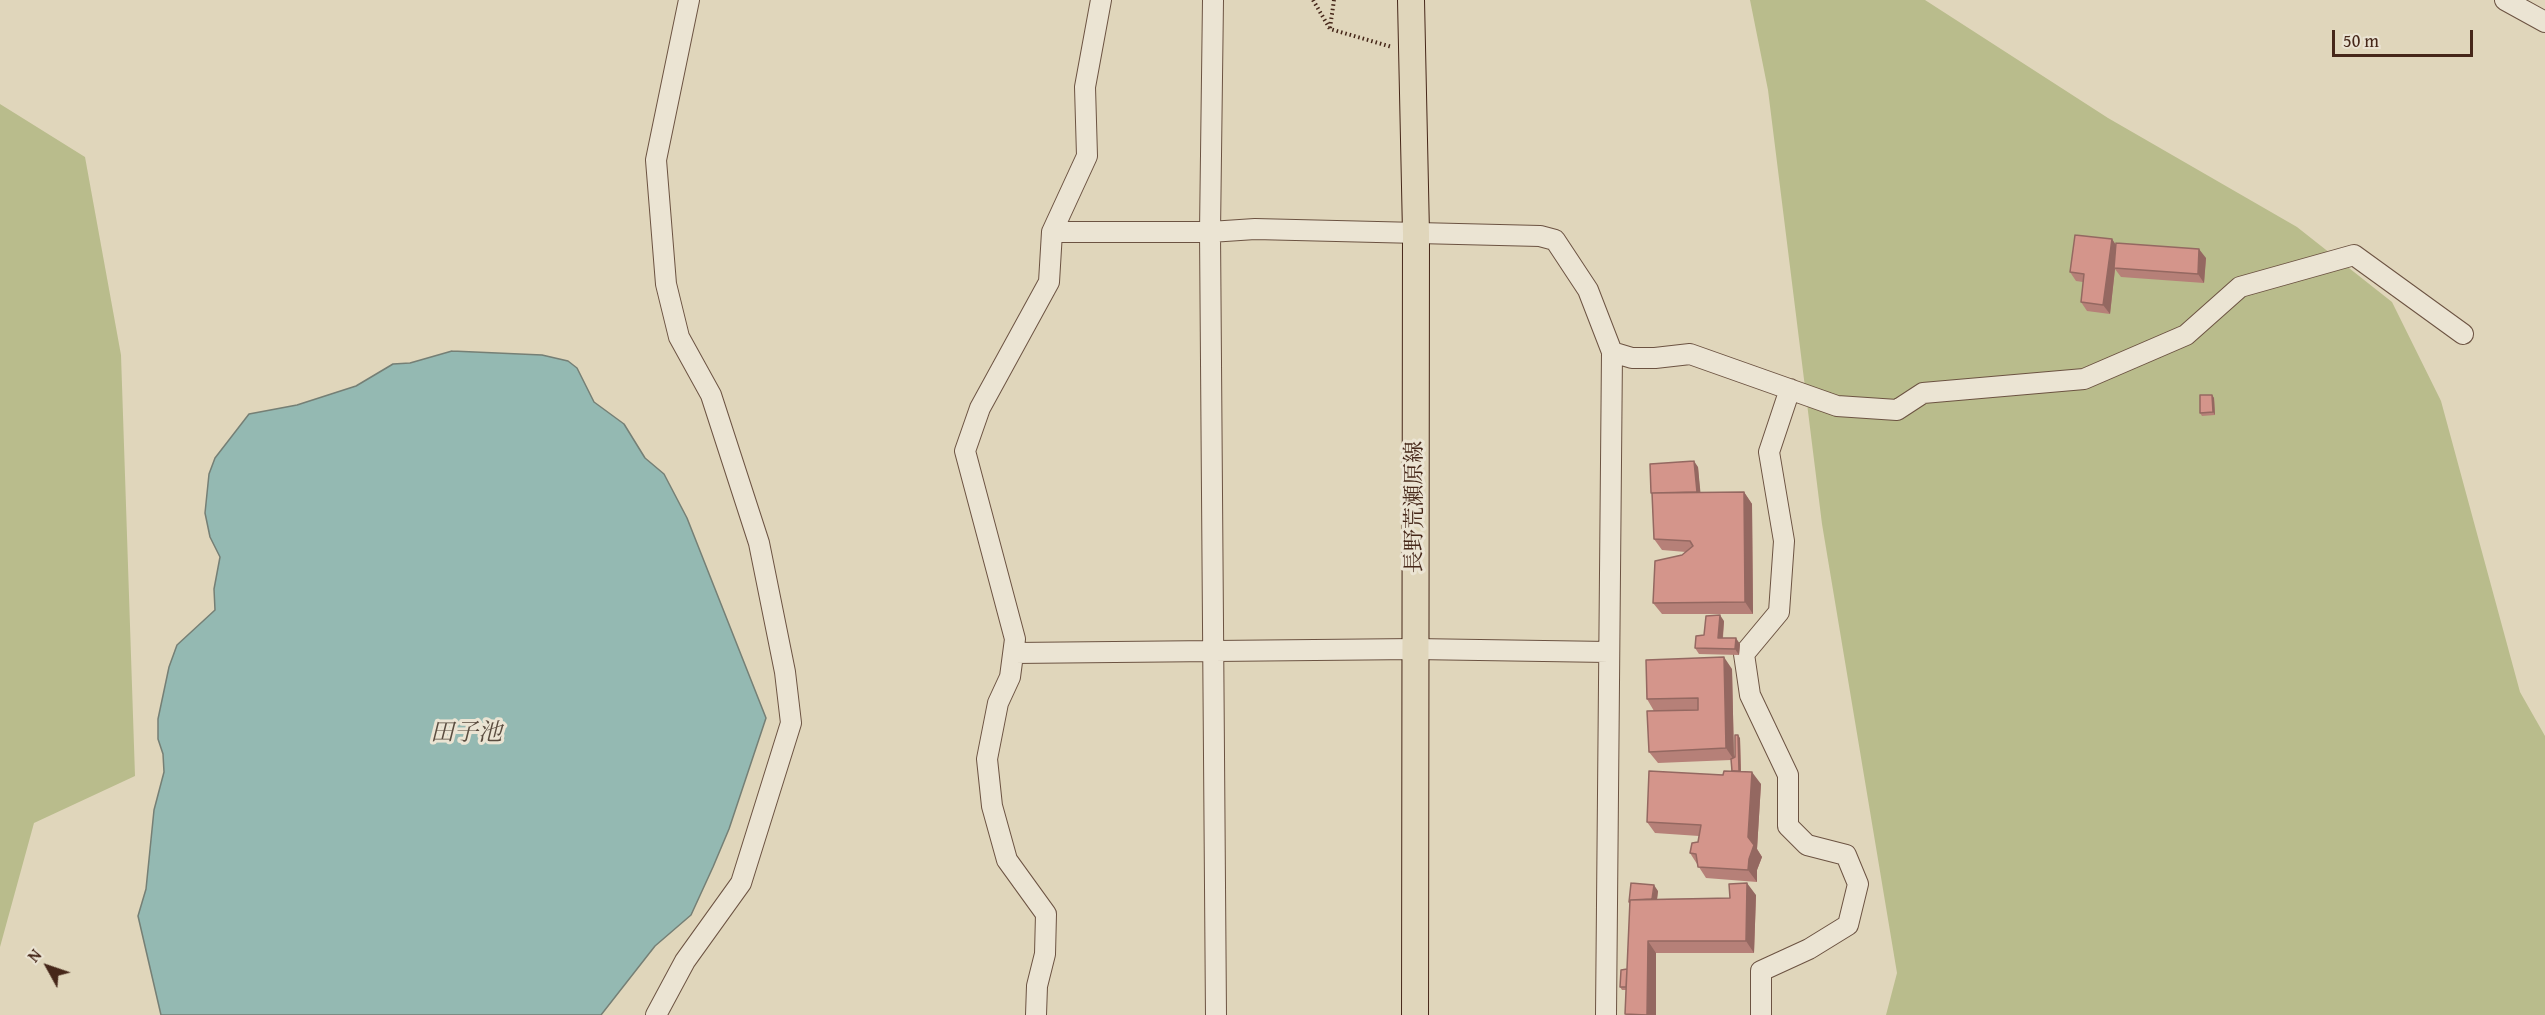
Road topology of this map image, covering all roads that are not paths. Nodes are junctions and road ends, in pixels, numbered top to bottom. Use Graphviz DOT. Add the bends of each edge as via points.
graph roads {
  1 [pos="689,0"];
  2 [pos="1101,0"];
  3 [pos="1213,0"];
  4 [pos="1411,0"];
  5 [pos="2505,0"];
  6 [pos="2545,22"];
  7 [pos="1052,232"];
  8 [pos="1210,232"];
  9 [pos="1416,233"];
  10 [pos="2463,334"];
  11 [pos="1612,352"];
  12 [pos="1790,389"];
  13 [pos="1415,649"];
  14 [pos="1215,652"];
  15 [pos="1608,652"];
  16 [pos="1014,653"];
  17 [pos="656,1015"];
  18 [pos="1036,1015"];
  19 [pos="1216,1015"];
  20 [pos="1415,1015"];
  21 [pos="1606,1015"];
  22 [pos="1761,1015"];
  1 -- 17 [label="street" via="656,160 666,284 679,337 711,395 759,543 785,672 791,723 741,883 685,961"];
  2 -- 7 [label="street" via="1085,87 1087,156"];
  3 -- 8 [label="street"];
  4 -- 9 [label="main road, 長野荒瀬原線"];
  5 -- 6 [label="street"];
  7 -- 8 [label="street"];
  7 -- 16 [label="street" via="1049,282 980,408 966,451 1015,639"];
  8 -- 9 [label="street" via="1254,229"];
  8 -- 14 [label="street"];
  9 -- 11 [label="street" via="1540,236 1555,240 1588,290"];
  9 -- 13 [label="main road, 長野荒瀬原線"];
  10 -- 12 [label="street" via="2354,255 2240,287 2186,335 2085,379 1923,393 1897,410 1837,406"];
  11 -- 12 [label="street" via="1644,358 1690,354"];
  11 -- 15 [label="street"];
  12 -- 22 [label="street" via="1769,452 1784,541 1779,612 1744,654 1750,694 1788,775 1788,826 1807,845 1846,855 1858,884 1848,925 1761,971"];
  13 -- 14 [label="street"];
  13 -- 15 [label="street"];
  13 -- 20 [label="main road, 長野荒瀬原線"];
  14 -- 16 [label="street"];
  14 -- 19 [label="street"];
  15 -- 21 [label="street"];
  16 -- 18 [label="street" via="1010,677 998,703 987,759 992,806 1007,860 1046,914"];
}
